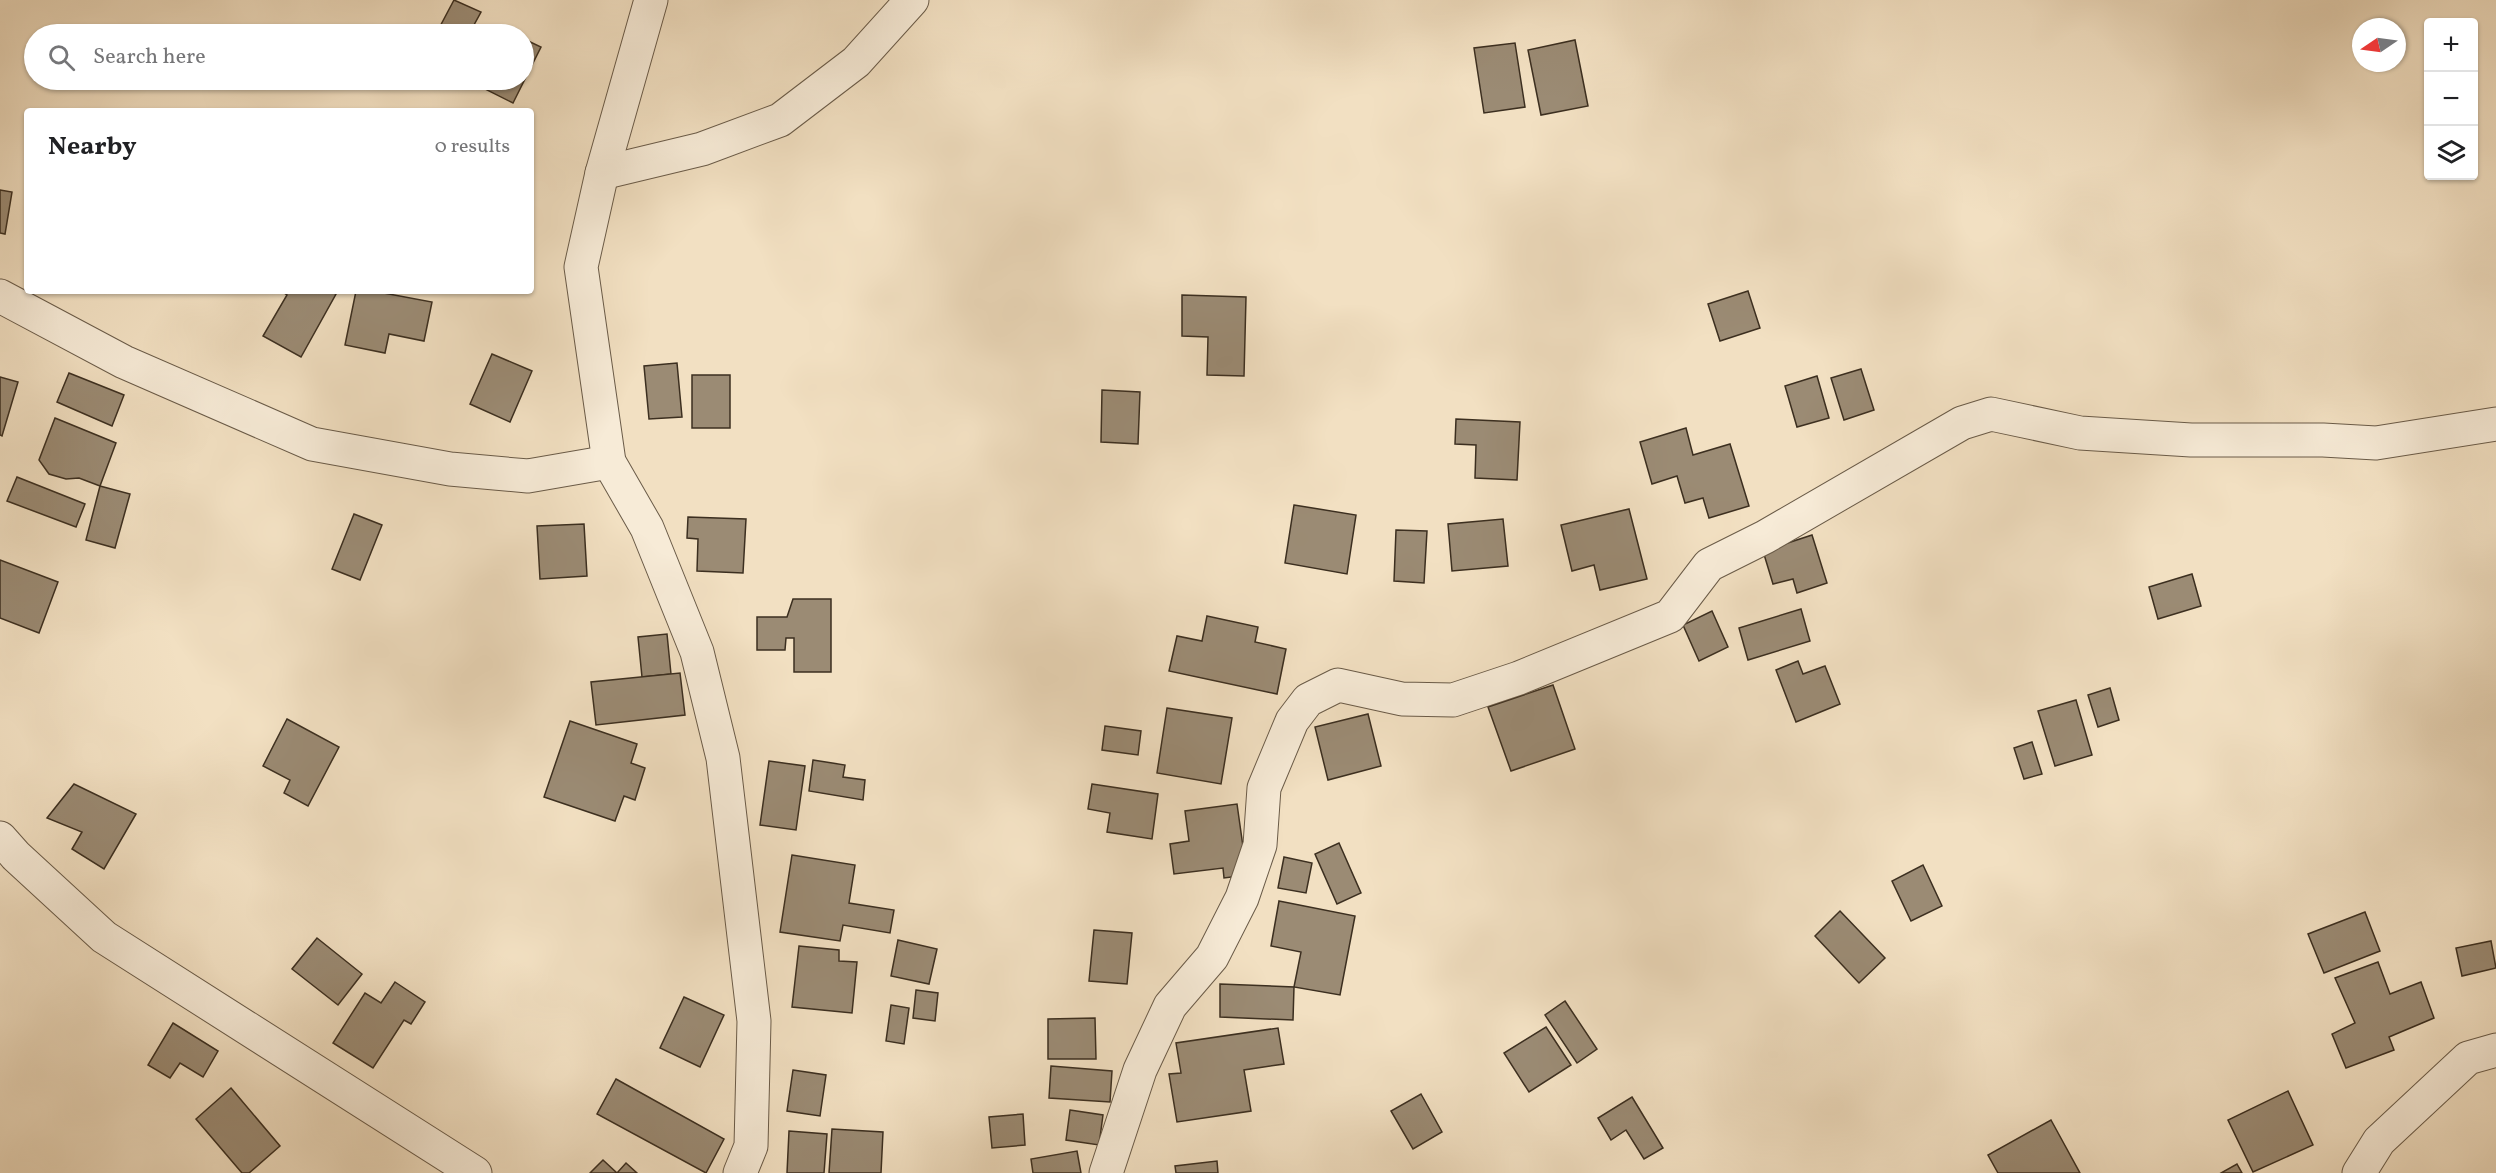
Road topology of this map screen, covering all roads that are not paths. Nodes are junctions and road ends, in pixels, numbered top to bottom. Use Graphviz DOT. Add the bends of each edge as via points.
graph roads {
  1 [pos="912,0"];
  2 [pos="643,3"];
  3 [pos="602,172"];
  4 [pos="0,296"];
  5 [pos="2496,424"];
  6 [pos="609,462"];
  7 [pos="0,838"];
  8 [pos="2496,1050"];
  9 [pos="475,1173"];
  10 [pos="740,1173"];
  11 [pos="1106,1173"];
  12 [pos="2359,1173"];
  1 -- 3 [label="street" via="856,62 780,120 702,149"];
  2 -- 3 [label="street"];
  3 -- 6 [label="street" via="581,267"];
  4 -- 6 [label="street" via="124,362 312,444 450,469 528,476"];
  5 -- 11 [label="street" via="2376,443 2191,440 2080,433 1991,414 1962,423 1765,537 1708,565 1670,616 1519,678 1454,700 1402,699 1338,685 1308,700 1292,721 1264,788 1260,846 1242,898 1212,957 1170,1006 1140,1070"];
  6 -- 10 [label="street" via="647,528 697,652 723,758 754,1021 751,1146"];
  7 -- 9 [label="street" via="104,938"];
  8 -- 12 [label="street" via="2468,1058 2379,1141"];
}
